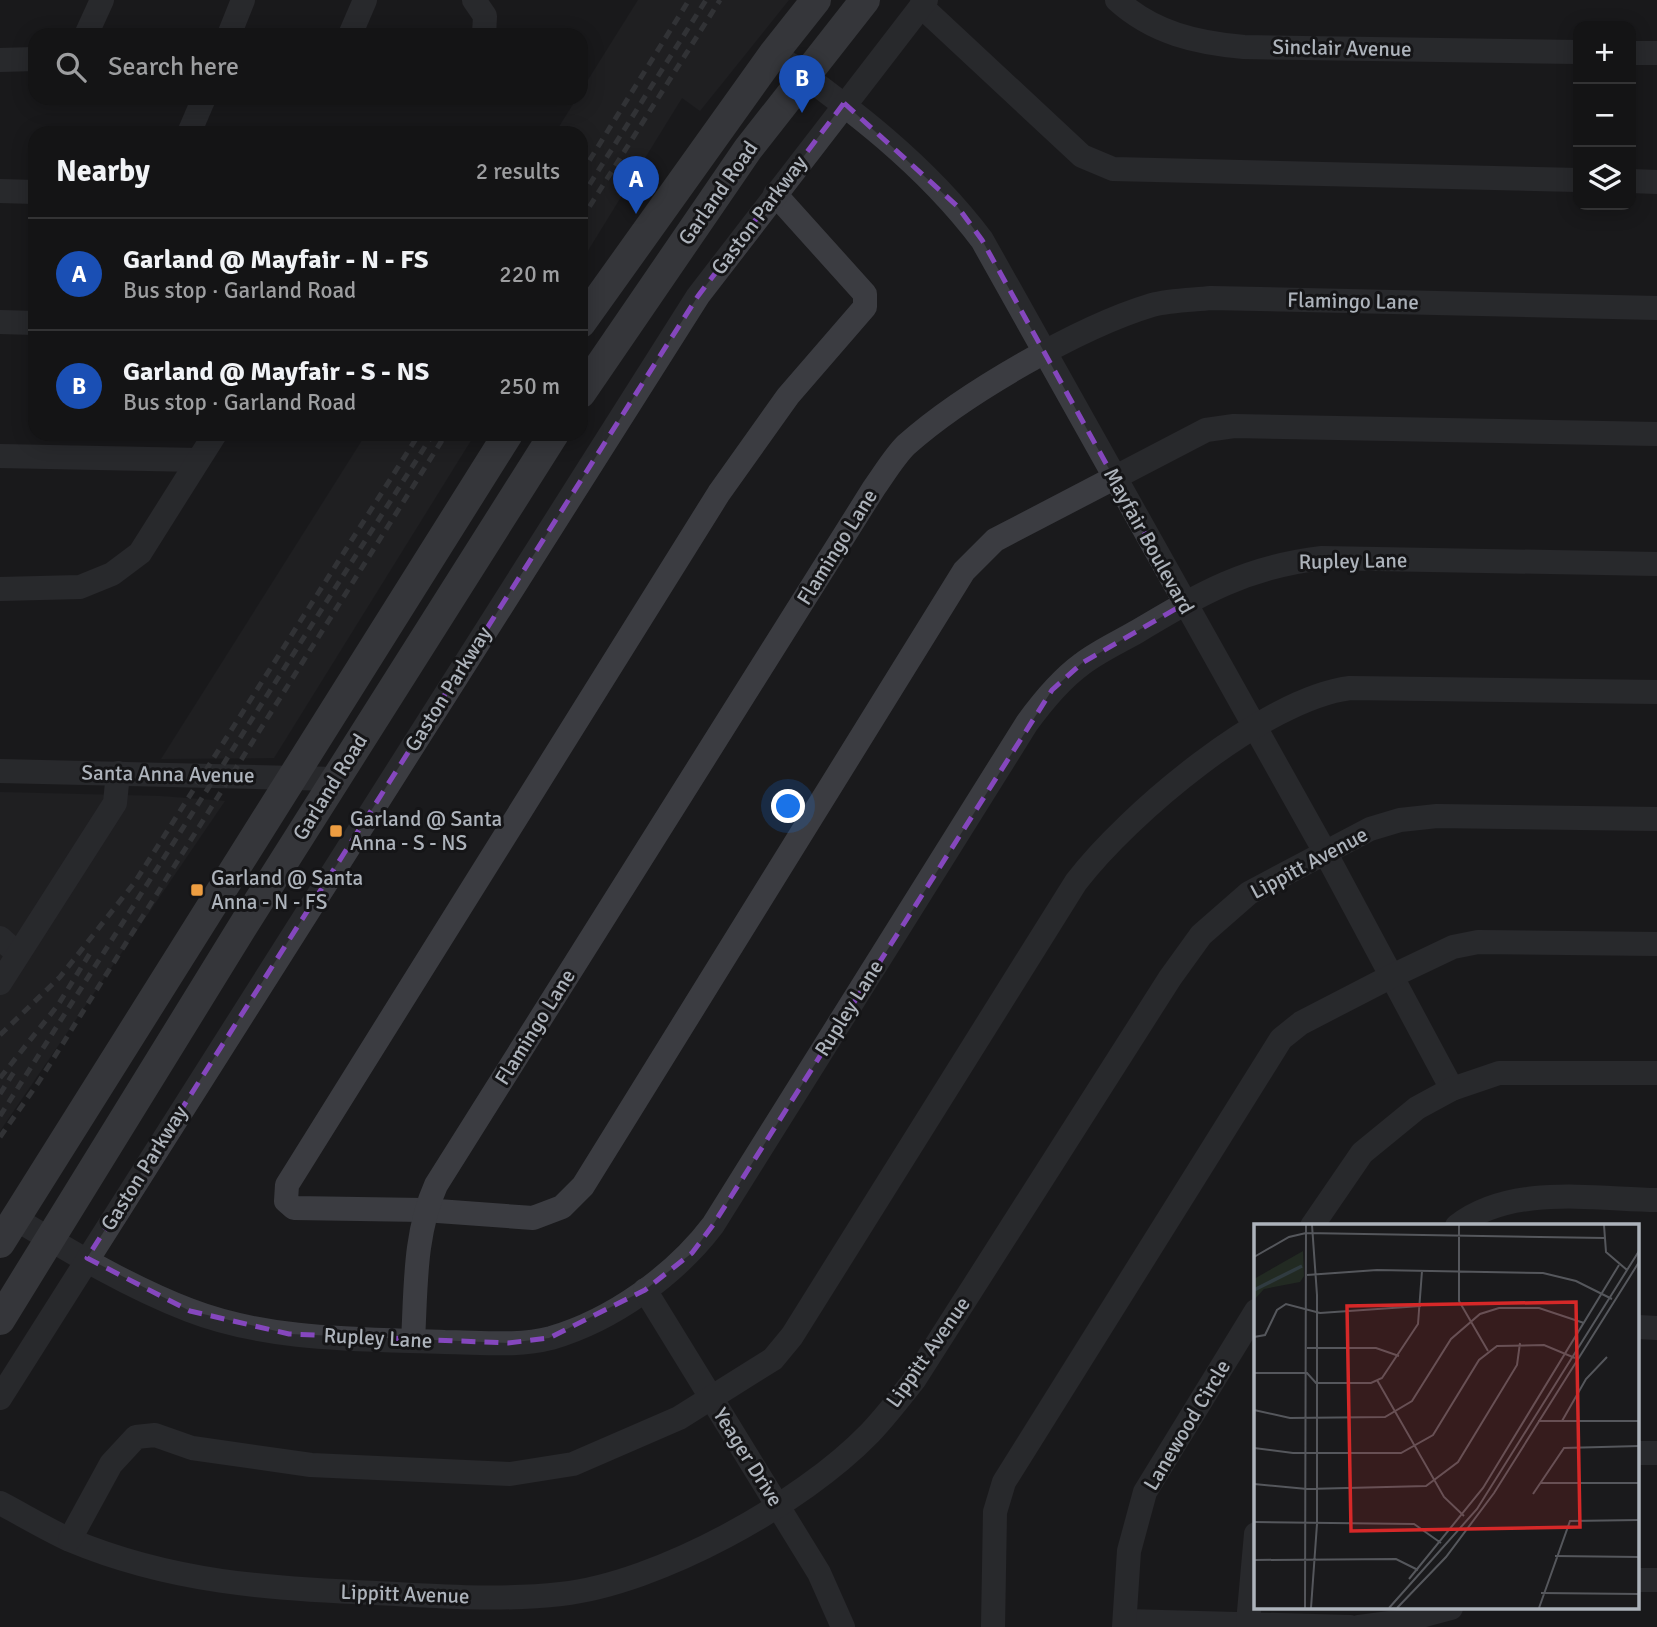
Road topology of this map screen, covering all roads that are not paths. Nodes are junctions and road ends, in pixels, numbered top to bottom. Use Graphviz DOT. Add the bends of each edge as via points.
graph roads {
  1 [pos="102,0"];
  2 [pos="243,0"];
  3 [pos="365,0"];
  4 [pos="474,0"];
  5 [pos="816,0"];
  6 [pos="865,0"];
  7 [pos="1116,0"];
  8 [pos="924,3"];
  9 [pos="89,28"];
  10 [pos="232,28"];
  11 [pos="353,28"];
  12 [pos="484,28"];
  13 [pos="1573,52"];
  14 [pos="774,53"];
  15 [pos="1636,53"];
  16 [pos="1657,53"];
  17 [pos="28,59"];
  18 [pos="0,60"];
  19 [pos="805,76"];
  20 [pos="844,103"];
  21 [pos="201,105"];
  22 [pos="193,126"];
  23 [pos="1573,180"];
  24 [pos="1636,181"];
  25 [pos="1657,182"];
  26 [pos="0,191"];
  27 [pos="28,192"];
  28 [pos="775,194"];
  29 [pos="1657,307"];
  30 [pos="588,313"];
  31 [pos="0,322"];
  32 [pos="28,323"];
  33 [pos="1047,353"];
  34 [pos="588,383"];
  35 [pos="1657,434"];
  36 [pos="210,441"];
  37 [pos="503,441"];
  38 [pos="546,445"];
  39 [pos="0,456"];
  40 [pos="198,460"];
  41 [pos="1114,478"];
  42 [pos="1657,564"];
  43 [pos="0,589"];
  44 [pos="1184,604"];
  45 [pos="1657,692"];
  46 [pos="1254,729"];
  47 [pos="0,771"];
  48 [pos="118,773"];
  49 [pos="291,777"];
  50 [pos="335,779"];
  51 [pos="1657,819"];
  52 [pos="1325,852"];
  53 [pos="1657,944"];
  54 [pos="9,946"];
  55 [pos="1392,976"];
  56 [pos="0,984"];
  57 [pos="1657,1073"];
  58 [pos="1452,1089"];
  59 [pos="1657,1200"];
  60 [pos="424,1210"];
  61 [pos="1312,1224"];
  62 [pos="1460,1224"];
  63 [pos="8,1231"];
  64 [pos="49,1238"];
  65 [pos="87,1258"];
  66 [pos="645,1290"];
  67 [pos="1254,1314"];
  68 [pos="0,1321"];
  69 [pos="413,1341"];
  70 [pos="0,1398"];
  71 [pos="712,1399"];
  72 [pos="0,1503"];
  73 [pos="777,1504"];
  74 [pos="69,1539"];
  75 [pos="1254,1556"];
  76 [pos="1443,1610"];
  77 [pos="1248,1623"];
  78 [pos="1124,1624"];
  79 [pos="843,1627"];
  80 [pos="993,1627"];
  81 [pos="1350,1627"];
  82 [pos="1359,1627"];
  1 -- 9 [label="street"];
  2 -- 10 [label="street"];
  3 -- 11 [label="street"];
  4 -- 12 [label="street" via="485,16"];
  5 -- 14 [label="main road, Garland Road"];
  6 -- 19 [label="main road, Garland Road"];
  7 -- 13 [label="street, Sinclair Avenue" via="1158,29 1204,43"];
  8 -- 20 [label="street, Gaston Parkway"];
  8 -- 23 [label="street" via="1082,156 1113,169"];
  14 -- 19 [label="street, Mayfair Boulevard"];
  14 -- 30 [label="main road, Garland Road"];
  15 -- 16 [label="street"];
  17 -- 18 [label="street"];
  19 -- 20 [label="street, Mayfair Boulevard"];
  19 -- 34 [label="main road, Garland Road" via="748,149"];
  20 -- 28 [label="street, Gaston Parkway"];
  20 -- 33 [label="street, Mayfair Boulevard" via="957,206 982,240"];
  21 -- 22 [label="street"];
  24 -- 25 [label="street"];
  26 -- 27 [label="street"];
  28 -- 60 [label="street" via="865,294 864,307 788,396 719,493 287,1185 286,1201 294,1208"];
  28 -- 65 [label="street, Gaston Parkway" via="698,296"];
  29 -- 33 [label="street, Flamingo Lane" via="1211,298 1155,304 1108,321"];
  31 -- 32 [label="street"];
  33 -- 41 [label="street, Mayfair Boulevard"];
  33 -- 60 [label="street, Flamingo Lane" via="946,412 904,448 874,488"];
  35 -- 41 [label="street" via="1234,426 1206,430"];
  36 -- 40 [label="street"];
  37 -- 49 [label="main road, Garland Road"];
  38 -- 50 [label="main road, Garland Road"];
  39 -- 40 [label="street"];
  40 -- 43 [label="street" via="140,552 112,574 80,587"];
  41 -- 44 [label="street, Mayfair Boulevard"];
  41 -- 60 [label="street" via="995,540 964,571 583,1186 562,1207 533,1218"];
  42 -- 44 [label="street, Rupley Lane" via="1321,558 1249,572"];
  44 -- 46 [label="street, Mayfair Boulevard"];
  44 -- 66 [label="street, Rupley Lane" via="1082,663 1052,690 713,1225 692,1253"];
  45 -- 46 [label="street" via="1350,688 1318,695"];
  46 -- 52 [label="street, Mayfair Boulevard"];
  46 -- 71 [label="street" via="1198,763 1096,856 792,1336 773,1359"];
  47 -- 48 [label="street, Santa Anna Avenue"];
  48 -- 49 [label="street, Santa Anna Avenue"];
  48 -- 54 [label="street" via="115,803"];
  49 -- 50 [label="street, Santa Anna Avenue"];
  49 -- 63 [label="main road, Garland Road"];
  50 -- 64 [label="main road, Garland Road"];
  51 -- 52 [label="street, Lippitt Avenue" via="1437,816 1370,829"];
  52 -- 55 [label="street, Mayfair Boulevard"];
  52 -- 73 [label="street, Lippitt Avenue" via="1249,893 1201,935 914,1380 869,1434"];
  53 -- 55 [label="street" via="1478,942 1453,947"];
  54 -- 56 [label="street"];
  55 -- 58 [label="street, Mayfair Boulevard"];
  55 -- 80 [label="street" via="1301,1023 1281,1040 1011,1470 995,1512"];
  57 -- 58 [label="street" via="1499,1073"];
  58 -- 61 [label="street" via="1418,1108 1362,1153"];
  59 -- 62 [label="street" via="1538,1198 1514,1202"];
  60 -- 69 [label="street, Flamingo Lane"];
  63 -- 64 [label="street, Rupley Lane"];
  64 -- 65 [label="street, Rupley Lane"];
  64 -- 68 [label="main road, Garland Road"];
  65 -- 69 [label="street, Rupley Lane" via="147,1292 237,1326 289,1334"];
  65 -- 70 [label="street, Gaston Parkway"];
  66 -- 69 [label="street, Rupley Lane" via="583,1325 549,1338 508,1343"];
  66 -- 71 [label="street, Yeager Drive"];
  67 -- 78 [label="street, Lanewood Circle" via="1145,1492 1129,1551"];
  71 -- 73 [label="street, Yeager Drive"];
  71 -- 74 [label="street" via="573,1464 510,1474 311,1465 192,1448 155,1435 136,1437 111,1464"];
  72 -- 74 [label="street, Lippitt Avenue"];
  73 -- 74 [label="street, Lippitt Avenue" via="699,1552 652,1571 603,1587 546,1595 269,1589 188,1576"];
  73 -- 79 [label="street, Yeager Drive" via="820,1573"];
  75 -- 77 [label="street"];
  76 -- 82 [label="street"];
  77 -- 78 [label="street"];
  77 -- 81 [label="street"];
}
